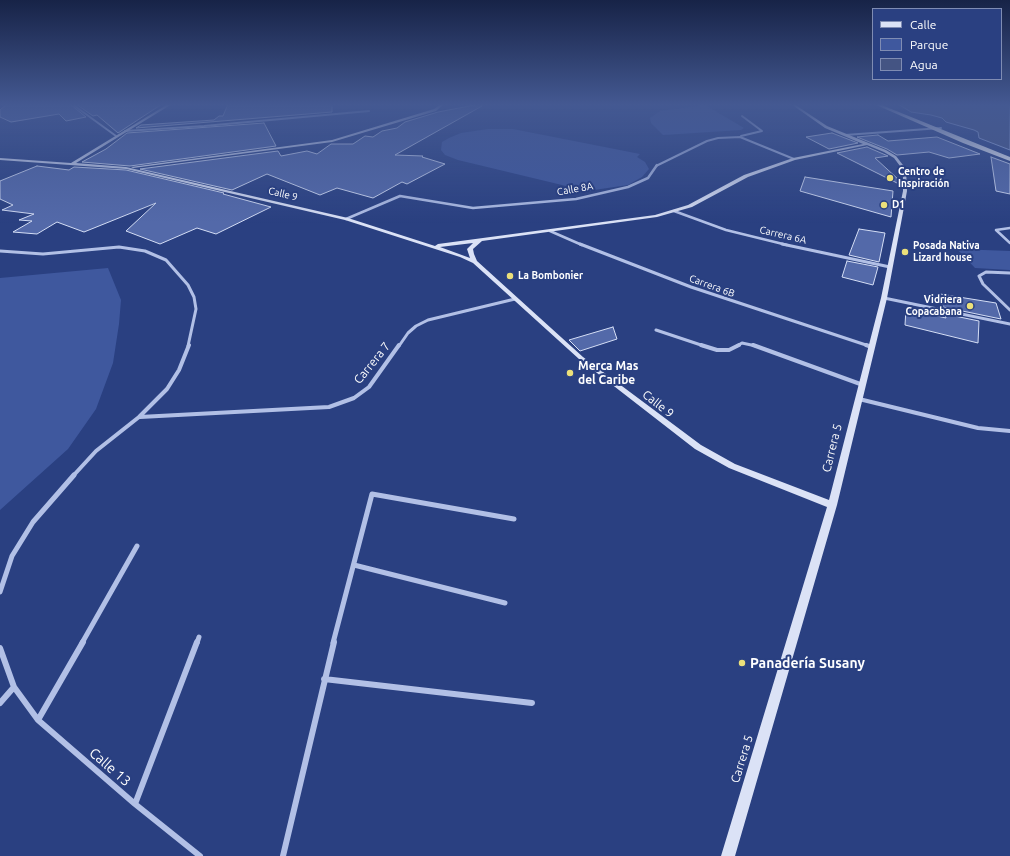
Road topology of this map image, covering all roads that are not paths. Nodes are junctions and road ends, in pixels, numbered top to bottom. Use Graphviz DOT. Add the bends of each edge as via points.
graph roads {
  1 [pos="104,144"];
  2 [pos="314,144"];
  3 [pos="701,144"];
  4 [pos="757,144"];
  5 [pos="868,144"];
  6 [pos="971,144"];
  7 [pos="982,144"];
  8 [pos="1010,155"];
  9 [pos="0,159"];
  10 [pos="794,159"];
  11 [pos="1010,159"];
  12 [pos="186,161"];
  13 [pos="72,164"];
  14 [pos="126,168"];
  15 [pos="167,178"];
  16 [pos="674,211"];
  17 [pos="346,219"];
  18 [pos="1010,228"];
  19 [pos="550,231"];
  20 [pos="482,240"];
  21 [pos="1010,243"];
  22 [pos="433,246"];
  23 [pos="0,251"];
  24 [pos="475,262"];
  25 [pos="890,267"];
  26 [pos="1010,273"];
  27 [pos="884,298"];
  28 [pos="515,299"];
  29 [pos="1010,310"];
  30 [pos="1010,324"];
  31 [pos="656,330"];
  32 [pos="872,347"];
  33 [pos="862,385"];
  34 [pos="859,399"];
  35 [pos="139,417"];
  36 [pos="1010,431"];
  37 [pos="832,505"];
  38 [pos="514,519"];
  39 [pos="137,546"];
  40 [pos="354,565"];
  41 [pos="0,592"];
  42 [pos="505,603"];
  43 [pos="199,637"];
  44 [pos="0,648"];
  45 [pos="324,679"];
  46 [pos="14,687"];
  47 [pos="0,703"];
  48 [pos="532,703"];
  49 [pos="38,720"];
  50 [pos="135,804"];
  51 [pos="200,856"];
  52 [pos="284,856"];
  53 [pos="728,856"];
  1 -- 13 [label="street"];
  2 -- 12 [label="street"];
  3 -- 17 [label="street, Calle 8A" via="656,165 648,178 628,187 576,199 473,208 400,196"];
  4 -- 10 [label="street, Calle 8A"];
  5 -- 10 [label="street, Calle 9"];
  5 -- 25 [label="street, Carrera 5" via="895,157 904,170 905,191"];
  6 -- 11 [label="highway"];
  7 -- 8 [label="highway"];
  9 -- 13 [label="street"];
  10 -- 16 [label="street, Calle 9" via="746,176 690,206"];
  12 -- 14 [label="street"];
  12 -- 15 [label="street" via="164,169 162,172"];
  13 -- 14 [label="street"];
  14 -- 15 [label="street, Calle 9"];
  15 -- 17 [label="street, Calle 9"];
  16 -- 19 [label="street, Calle 9" via="627,221"];
  16 -- 25 [label="street, Carrera 6A" via="726,230"];
  17 -- 22 [label="street, Calle 9"];
  18 -- 21 [label="street" via="996,230"];
  19 -- 20 [label="street, Calle 9"];
  19 -- 32 [label="street, Carrera 6B" via="631,265"];
  20 -- 22 [label="street, Calle 9"];
  20 -- 24 [label="street" via="470,249"];
  22 -- 24 [label="street, Calle 9"];
  23 -- 35 [label="street" via="43,254 132,248 158,255 166,260 188,285 196,309 190,340 179,370 167,390"];
  24 -- 28 [label="street, Calle 9"];
  25 -- 27 [label="street, Carrera 5"];
  26 -- 29 [label="street" via="986,272 978,276"];
  27 -- 30 [label="street"];
  27 -- 32 [label="street, Carrera 5"];
  28 -- 35 [label="street, Carrera 7" via="428,320 416,326 408,333 369,387 354,398 329,407"];
  28 -- 37 [label="street, Calle 9" via="581,358 698,447 732,466"];
  31 -- 33 [label="street" via="717,350 729,350 742,343 748,343"];
  32 -- 33 [label="street, Carrera 5"];
  33 -- 34 [label="street, Carrera 5"];
  34 -- 36 [label="street" via="978,428"];
  34 -- 37 [label="street, Carrera 5"];
  35 -- 41 [label="street" via="96,451 33,522 12,556"];
  37 -- 53 [label="street, Carrera 5"];
  38 -- 40 [label="street" via="372,494"];
  39 -- 49 [label="street"];
  40 -- 42 [label="street"];
  40 -- 45 [label="street"];
  43 -- 50 [label="street"];
  44 -- 46 [label="street, Calle 13"];
  45 -- 48 [label="street"];
  45 -- 52 [label="street"];
  46 -- 47 [label="street"];
  46 -- 49 [label="street, Calle 13"];
  49 -- 50 [label="street, Calle 13"];
  50 -- 51 [label="street, Calle 13"];
}
